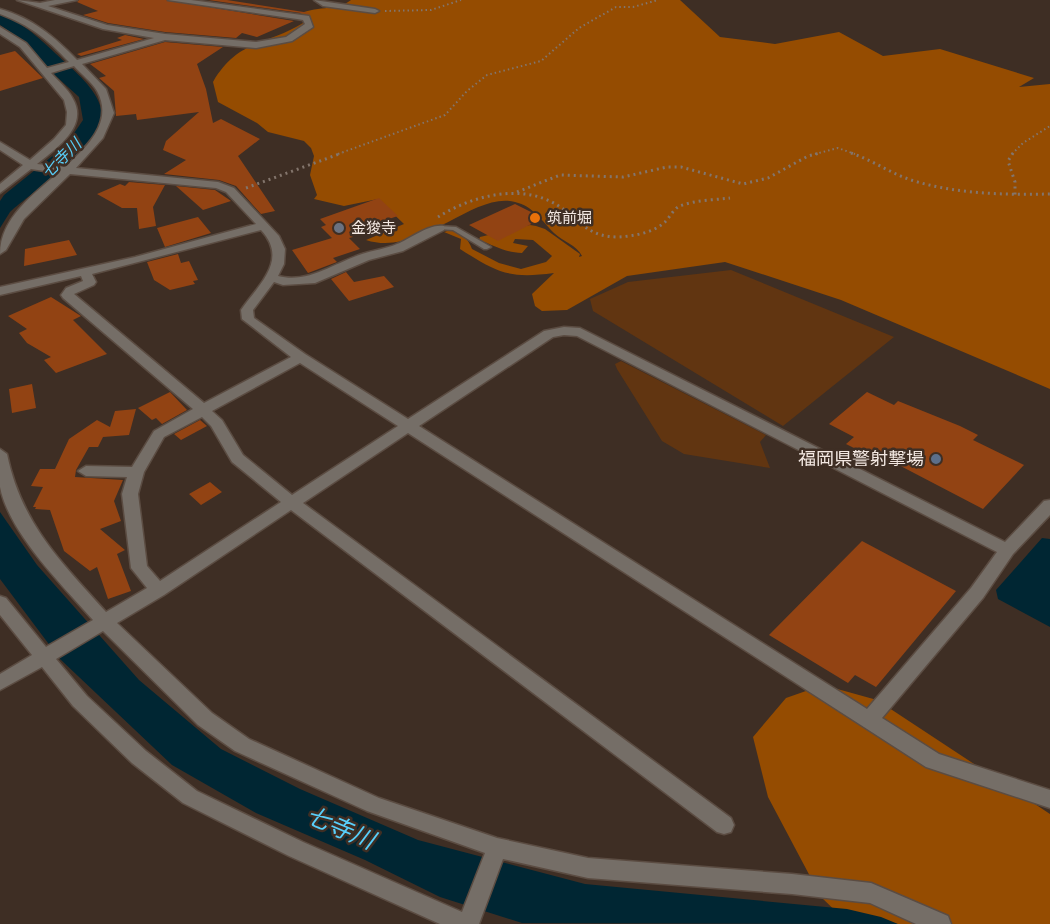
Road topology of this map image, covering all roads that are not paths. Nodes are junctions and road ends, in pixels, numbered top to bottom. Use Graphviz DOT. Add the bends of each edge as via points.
graph roads {
  1 [pos="21,0"];
  2 [pos="73,0"];
  3 [pos="172,0"];
  4 [pos="318,0"];
  5 [pos="41,5"];
  6 [pos="0,11"];
  7 [pos="375,11"];
  8 [pos="0,30"];
  9 [pos="165,37"];
  10 [pos="75,65"];
  11 [pos="46,72"];
  12 [pos="0,145"];
  13 [pos="32,165"];
  14 [pos="63,170"];
  15 [pos="0,190"];
  16 [pos="262,226"];
  17 [pos="435,230"];
  18 [pos="487,247"];
  19 [pos="0,250"];
  20 [pos="84,271"];
  21 [pos="272,278"];
  22 [pos="0,291"];
  23 [pos="300,357"];
  24 [pos="203,410"];
  25 [pos="408,425"];
  26 [pos="0,454"];
  27 [pos="86,471"];
  28 [pos="136,472"];
  29 [pos="291,502"];
  30 [pos="1050,505"];
  31 [pos="1007,550"];
  32 [pos="158,590"];
  33 [pos="0,603"];
  34 [pos="105,622"];
  35 [pos="44,658"];
  36 [pos="0,683"];
  37 [pos="871,718"];
  38 [pos="1050,799"];
  39 [pos="724,825"];
  40 [pos="496,854"];
  41 [pos="469,919"];
  42 [pos="940,924"];
  1 -- 5 [label="street"];
  2 -- 5 [label="street"];
  3 -- 9 [label="street" via="297,16 306,18 310,25 289,39 256,45"];
  4 -- 7 [label="street"];
  5 -- 9 [label="street" via="106,27"];
  6 -- 10 [label="street" via="30,23"];
  8 -- 11 [label="street" via="23,45"];
  9 -- 10 [label="street"];
  10 -- 11 [label="street"];
  10 -- 14 [label="street" via="101,89 109,113 99,137"];
  11 -- 13 [label="street" via="69,100 71,125"];
  12 -- 13 [label="street"];
  13 -- 14 [label="street"];
  13 -- 15 [label="street"];
  14 -- 16 [label="street" via="218,185 230,190"];
  14 -- 19 [label="street" via="15,222"];
  16 -- 20 [label="street"];
  16 -- 21 [label="street" via="279,249"];
  17 -- 18 [label="lane" via="454,228"];
  17 -- 21 [label="street" via="399,248 365,257 310,280"];
  20 -- 22 [label="street"];
  20 -- 24 [label="street" via="90,282 67,295"];
  21 -- 23 [label="street" via="247,310 248,319"];
  23 -- 24 [label="street"];
  23 -- 25 [label="street"];
  24 -- 28 [label="street" via="159,434"];
  24 -- 29 [label="street" via="217,423 237,459"];
  25 -- 29 [label="street"];
  25 -- 31 [label="street" via="549,334 580,332"];
  25 -- 37 [label="street"];
  26 -- 34 [label="street" via="5,480 20,516 42,551"];
  27 -- 28 [label="street"];
  28 -- 32 [label="street" via="130,494 139,568"];
  29 -- 32 [label="street"];
  29 -- 39 [label="street"];
  30 -- 31 [label="street"];
  31 -- 37 [label="street"];
  32 -- 34 [label="street"];
  33 -- 35 [label="street"];
  34 -- 35 [label="street"];
  34 -- 40 [label="street" via="205,719 242,745 374,805"];
  35 -- 36 [label="street"];
  35 -- 41 [label="street" via="80,701 190,797 296,849"];
  37 -- 38 [label="street" via="933,760"];
  40 -- 41 [label="street"];
  40 -- 42 [label="street" via="588,868 871,894"];
}
